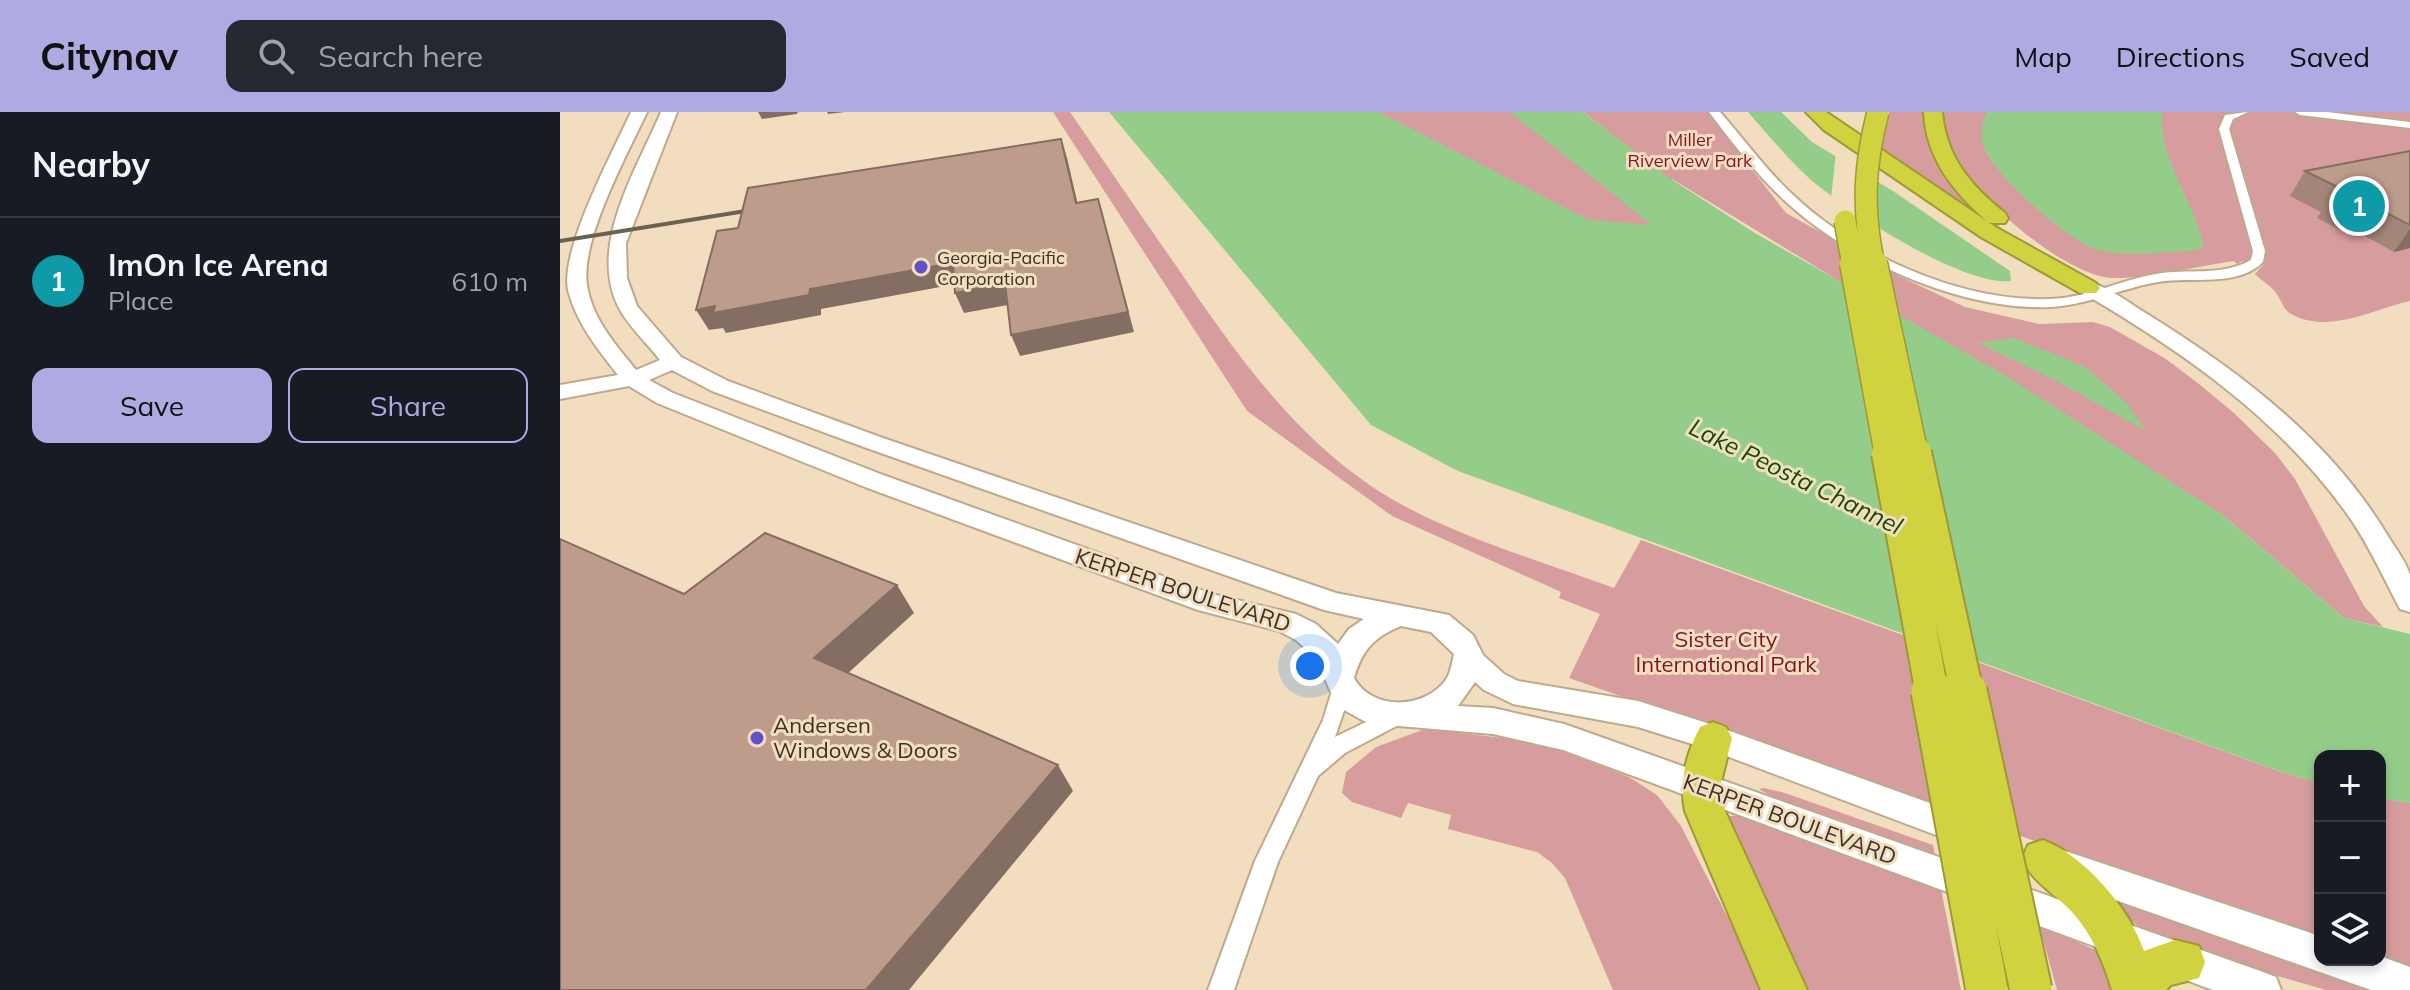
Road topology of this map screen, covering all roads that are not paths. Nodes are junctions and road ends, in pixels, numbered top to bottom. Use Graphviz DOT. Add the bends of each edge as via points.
graph roads {
  1 [pos="639,112"];
  2 [pos="669,112"];
  3 [pos="1714,112"];
  4 [pos="1815,112"];
  5 [pos="1859,112"];
  6 [pos="1878,112"];
  7 [pos="1933,112"];
  8 [pos="2243,112"];
  9 [pos="2300,112"];
  10 [pos="2410,125"];
  11 [pos="2094,291"];
  12 [pos="673,362"];
  13 [pos="632,379"];
  14 [pos="560,392"];
  15 [pos="2410,602"];
  16 [pos="1399,616"];
  17 [pos="1468,654"];
  18 [pos="1341,681"];
  19 [pos="1405,716"];
  20 [pos="1713,738"];
  21 [pos="1308,774"];
  22 [pos="1700,786"];
  23 [pos="2043,859"];
  24 [pos="2118,939"];
  25 [pos="2314,952"];
  26 [pos="2183,962"];
  27 [pos="2355,966"];
  28 [pos="1778,975"];
  29 [pos="2410,985"];
  30 [pos="1221,990"];
  31 [pos="1987,990"];
  32 [pos="2031,990"];
  33 [pos="2135,990"];
  34 [pos="2142,990"];
  35 [pos="2263,990"];
  1 -- 13 [label="main road, KERPER BOULEVARD" via="594,209 576,266 577,288 593,330"];
  2 -- 12 [label="main road, KERPER BOULEVARD" via="617,243 617,278 628,307"];
  3 -- 11 [label="street" via="1810,216 1911,273 1958,291 2014,302 2066,302"];
  4 -- 11 [label="highway" via="1992,232"];
  5 -- 31 [label="highway, bridge" via="1845,175 1848,244"];
  6 -- 32 [label="highway, bridge" via="1867,154 1865,223"];
  7 -- 11 [label="highway" via="1937,144 1959,181 1992,215"];
  8 -- 11 [label="street" via="2224,125 2259,251 2257,262 2237,272 2160,277"];
  9 -- 10 [label="street"];
  11 -- 15 [label="main road" via="2211,366 2322,465 2359,512"];
  12 -- 13 [label="main road"];
  12 -- 16 [label="main road, KERPER BOULEVARD" via="720,386 1243,572 1334,603"];
  13 -- 14 [label="main road"];
  13 -- 18 [label="main road, KERPER BOULEVARD" via="665,398 874,481 1208,603 1286,622 1326,650"];
  16 -- 17 [label="main road, KERPER BOULEVARD" via="1439,623"];
  16 -- 18 [label="main road" via="1373,624 1355,638 1346,652"];
  17 -- 19 [label="main road" via="1457,689 1440,704"];
  17 -- 20 [label="main road, KERPER BOULEVARD" via="1494,682 1513,692 1638,714"];
  18 -- 19 [label="main road, KERPER BOULEVARD" via="1364,707"];
  18 -- 21 [label="street" via="1333,720"];
  19 -- 21 [label="street" via="1337,747"];
  19 -- 22 [label="main road, KERPER BOULEVARD" via="1526,727"];
  20 -- 22 [label="highway"];
  20 -- 23 [label="main road, KERPER BOULEVARD"];
  21 -- 30 [label="street" via="1267,861"];
  22 -- 24 [label="main road, KERPER BOULEVARD"];
  22 -- 28 [label="highway" via="1718,841"];
  23 -- 24 [label="highway" via="2088,899"];
  23 -- 25 [label="main road, KERPER BOULEVARD"];
  24 -- 26 [label="main road, KERPER BOULEVARD"];
  24 -- 33 [label="highway"];
  26 -- 34 [label="highway" via="2163,963"];
  26 -- 35 [label="main road, KERPER BOULEVARD"];
  27 -- 29 [label="main road"];
}
